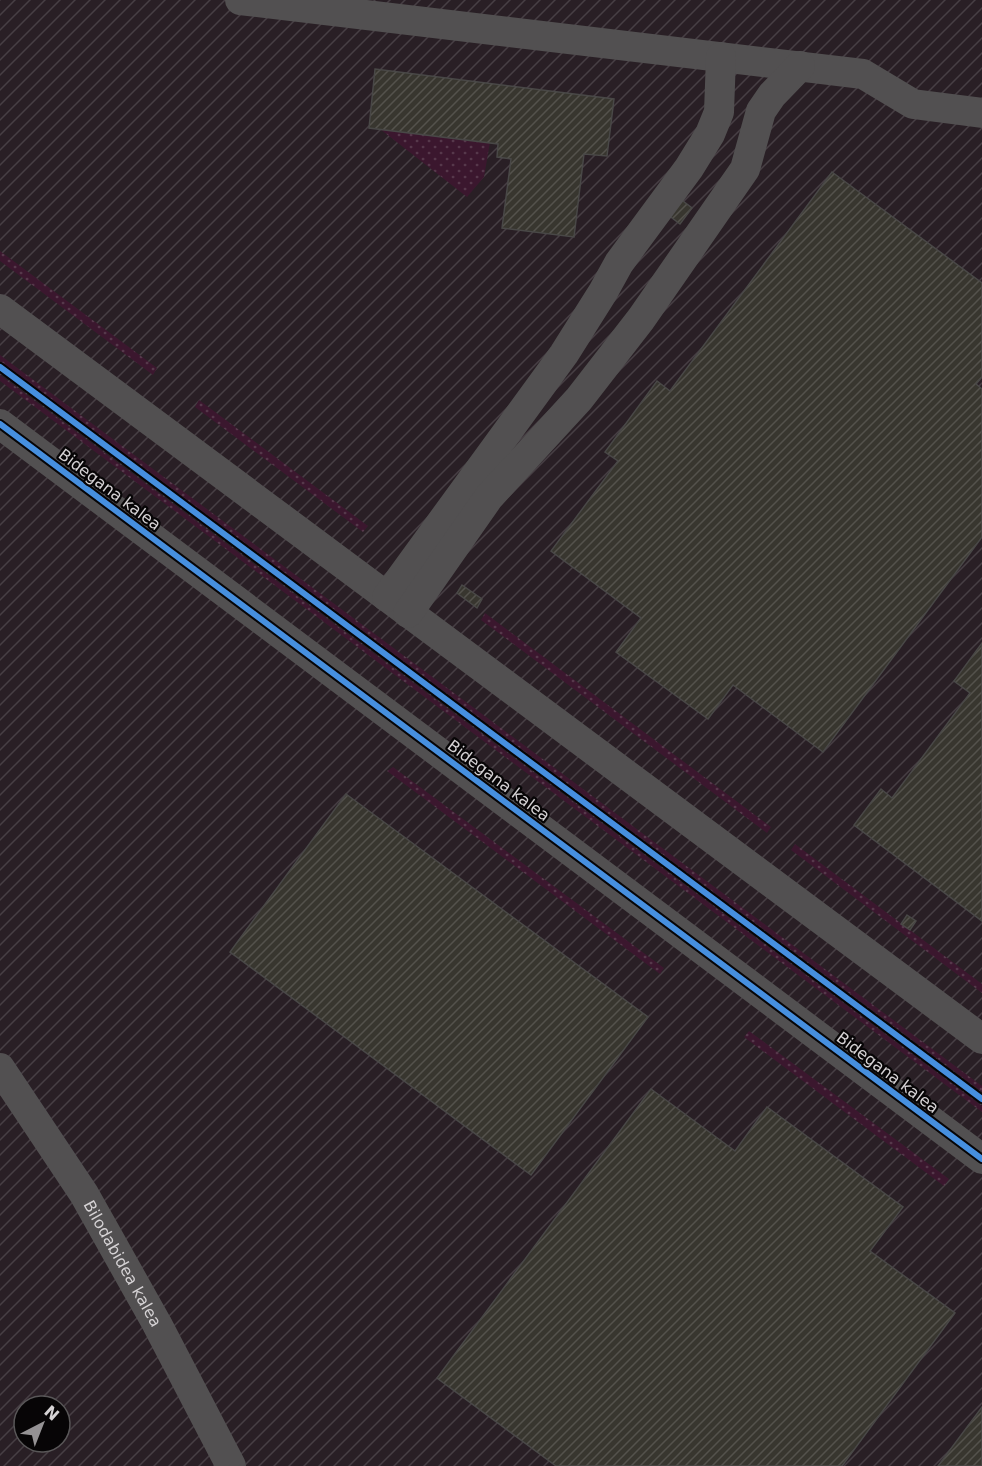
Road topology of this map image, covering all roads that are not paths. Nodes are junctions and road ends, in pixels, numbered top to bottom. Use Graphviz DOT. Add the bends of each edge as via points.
graph roads {
  1 [pos="240,0"];
  2 [pos="720,57"];
  3 [pos="800,66"];
  4 [pos="982,113"];
  5 [pos="0,309"];
  6 [pos="0,424"];
  7 [pos="398,605"];
  8 [pos="982,1040"];
  9 [pos="0,1068"];
  10 [pos="982,1159"];
  11 [pos="231,1466"];
  1 -- 2 [label="street"];
  2 -- 3 [label="street"];
  2 -- 7 [label="street" via="719,112 710,134 619,263 564,354"];
  3 -- 4 [label="street" via="863,74 913,104"];
  3 -- 7 [label="street" via="761,111 745,169 641,319 579,399"];
  5 -- 7 [label="street"];
  6 -- 10 [label="street, Bidegana kalea"];
  7 -- 8 [label="street"];
  9 -- 11 [label="street, Bilodabidea kalea" via="84,1194"];
}
